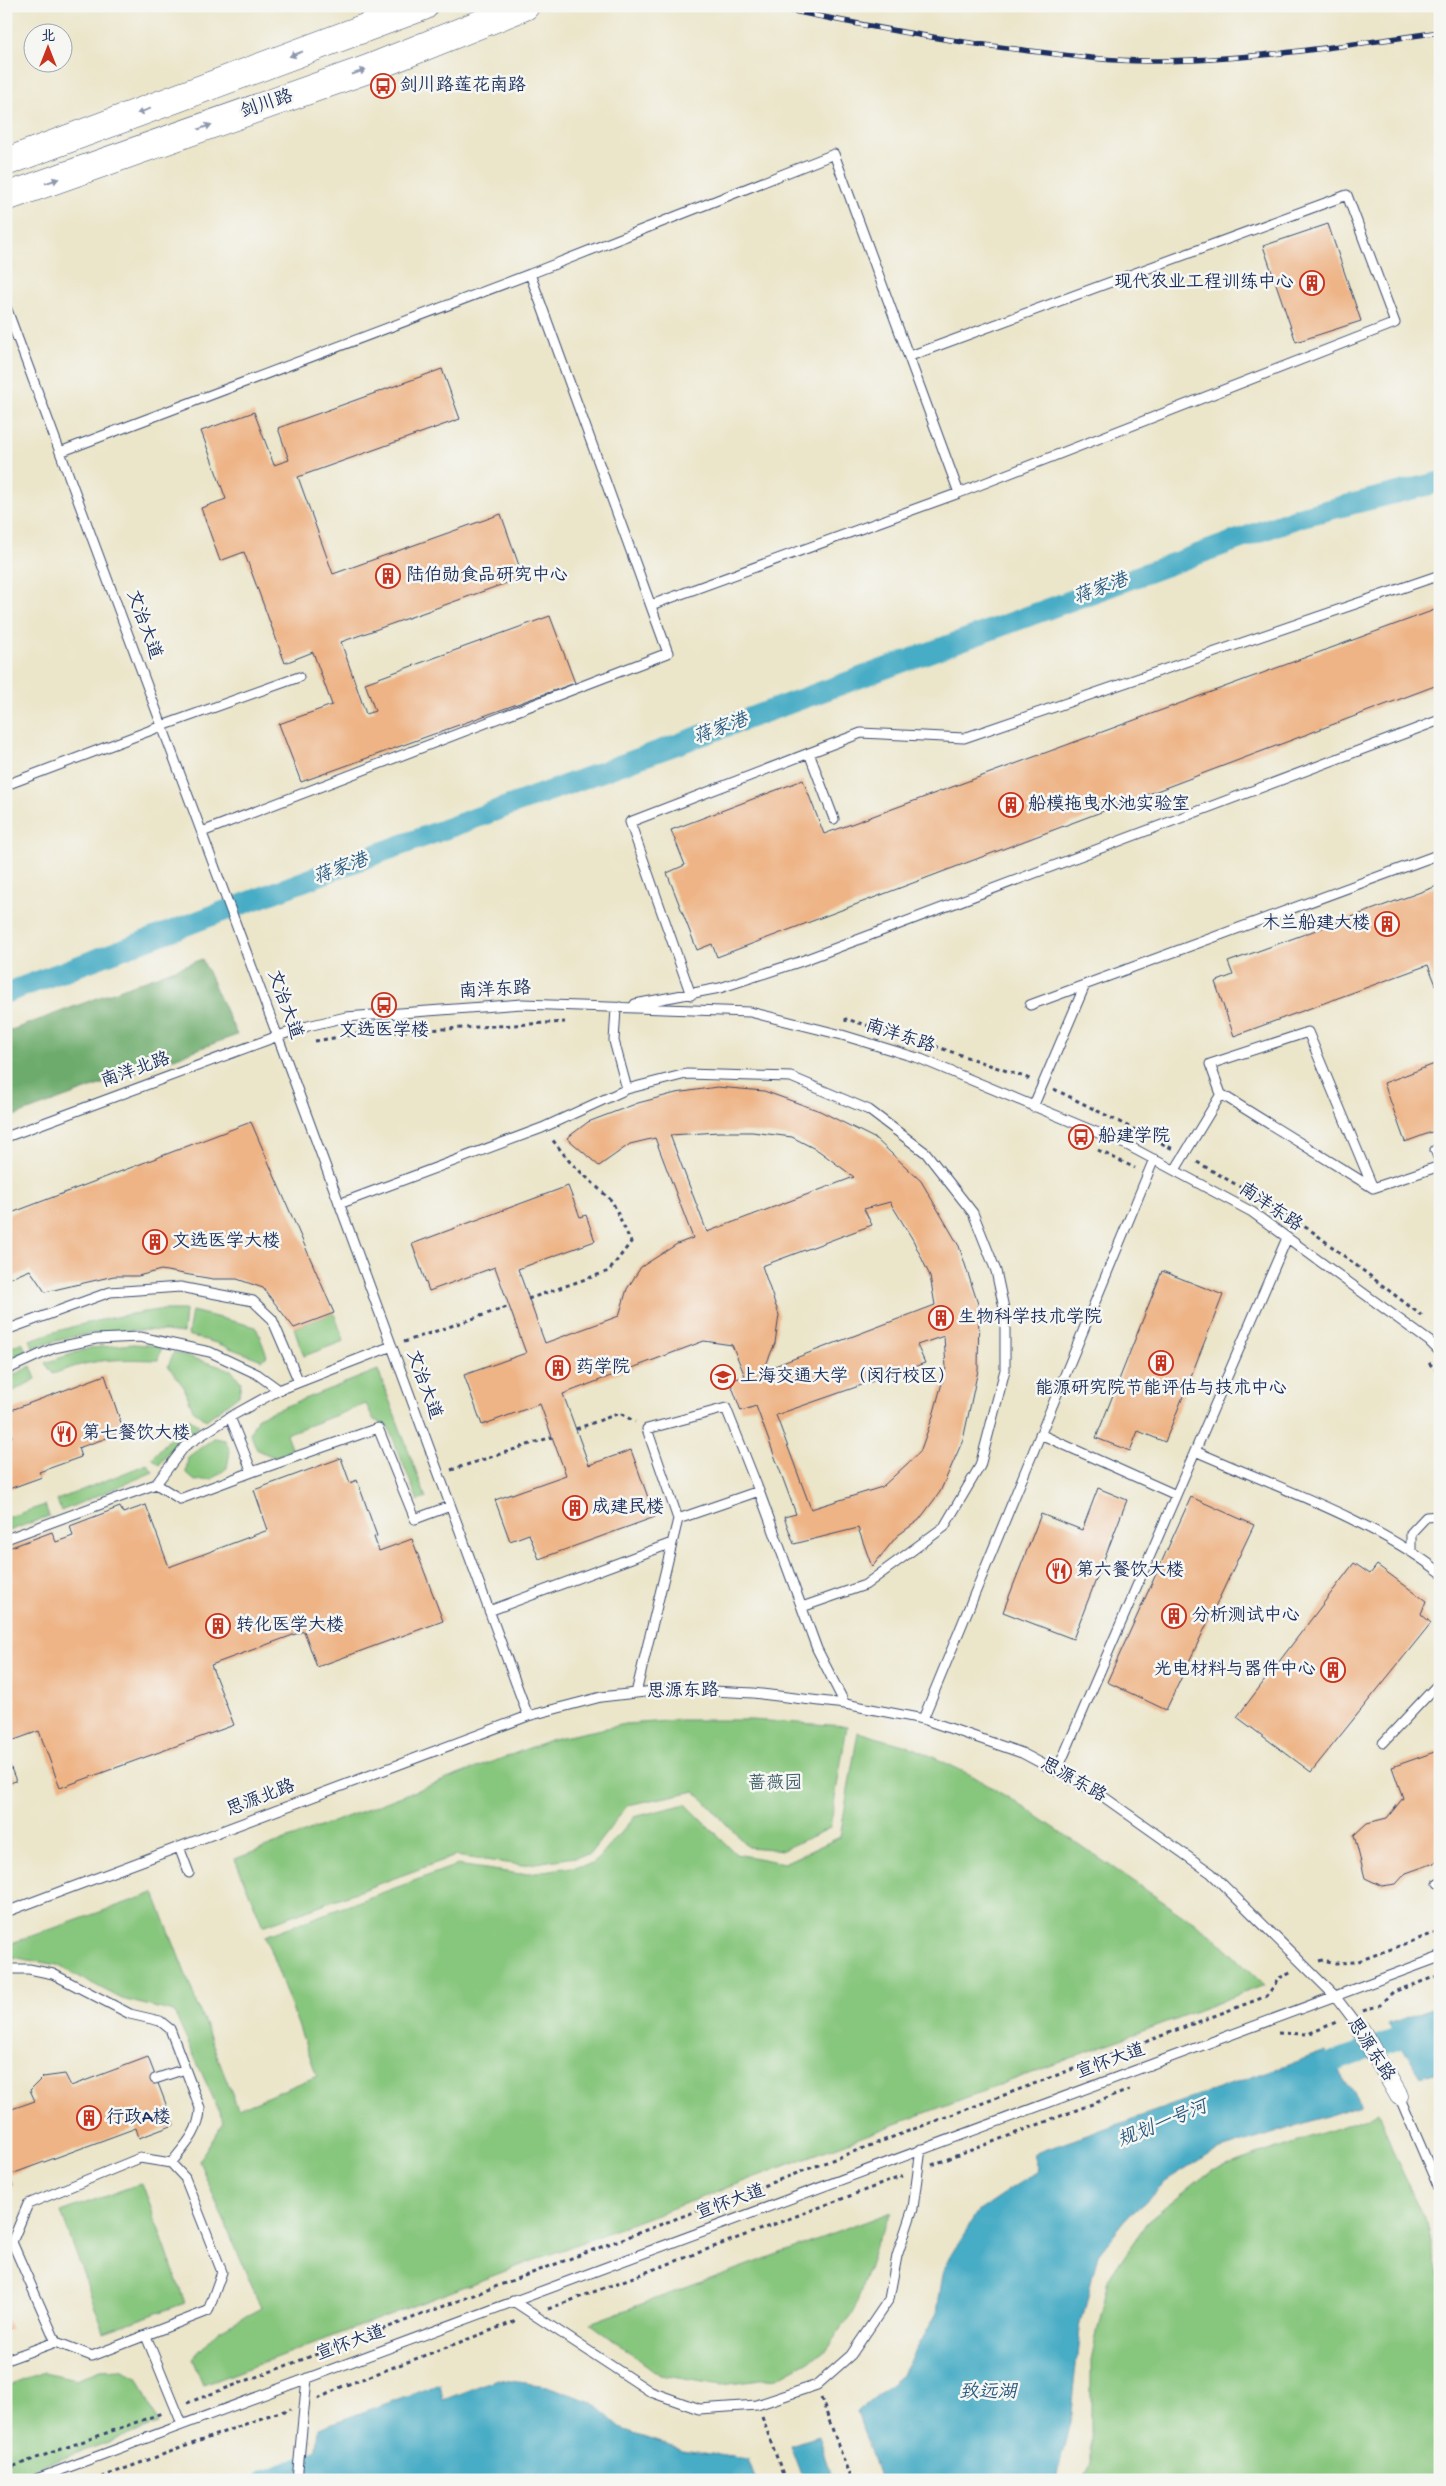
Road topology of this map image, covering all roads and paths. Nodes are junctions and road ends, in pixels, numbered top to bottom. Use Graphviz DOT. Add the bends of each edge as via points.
graph roads {
  1 [pos="424,6"];
  2 [pos="525,6"];
  3 [pos="6,162"];
  4 [pos="6,197"];
  5 [pos="530,274"];
  6 [pos="6,307"];
  7 [pos="910,356"];
  8 [pos="60,452"];
  9 [pos="959,493"];
  10 [pos="1440,575"];
  11 [pos="652,605"];
  12 [pos="299,677"];
  13 [pos="1440,720"];
  14 [pos="162,726"];
  15 [pos="809,753"];
  16 [pos="6,785"];
  17 [pos="834,819"];
  18 [pos="202,832"];
  19 [pos="1440,854"];
  20 [pos="1085,985"];
  21 [pos="691,995"];
  22 [pos="1030,1005"];
  23 [pos="616,1008"];
  24 [pos="566,1022"];
  25 [pos="278,1036"];
  26 [pos="282,1048"];
  27 [pos="627,1089"];
  28 [pos="1221,1094"];
  29 [pos="1033,1107"];
  30 [pos="542,1128"];
  31 [pos="6,1137"];
  32 [pos="1090,1146"];
  33 [pos="1440,1148"];
  34 [pos="1154,1159"];
  35 [pos="1440,1162"];
  36 [pos="1440,1166"];
  37 [pos="1175,1170"];
  38 [pos="1148,1174"];
  39 [pos="1373,1188"];
  40 [pos="340,1204"];
  41 [pos="1287,1238"];
  42 [pos="528,1299"];
  43 [pos="510,1306"];
  44 [pos="6,1330"];
  45 [pos="392,1346"];
  46 [pos="1440,1352"];
  47 [pos="1427,1362"];
  48 [pos="6,1370"];
  49 [pos="1440,1374"];
  50 [pos="298,1382"];
  51 [pos="279,1390"];
  52 [pos="230,1417"];
  53 [pos="576,1429"];
  54 [pos="647,1429"];
  55 [pos="1040,1434"];
  56 [pos="552,1437"];
  57 [pos="1195,1451"];
  58 [pos="252,1472"];
  59 [pos="439,1474"];
  60 [pos="156,1484"];
  61 [pos="759,1491"];
  62 [pos="1176,1495"];
  63 [pos="450,1506"];
  64 [pos="1440,1516"];
  65 [pos="678,1519"];
  66 [pos="6,1539"];
  67 [pos="672,1543"];
  68 [pos="1411,1552"];
  69 [pos="1440,1572"];
  70 [pos="802,1608"];
  71 [pos="489,1611"];
  72 [pos="1440,1682"];
  73 [pos="636,1693"];
  74 [pos="845,1704"];
  75 [pos="528,1716"];
  76 [pos="923,1719"];
  77 [pos="1383,1743"];
  78 [pos="1057,1772"];
  79 [pos="179,1847"];
  80 [pos="189,1873"];
  81 [pos="6,1912"];
  82 [pos="1440,1931"];
  83 [pos="1440,1957"];
  84 [pos="1306,1967"];
  85 [pos="6,1969"];
  86 [pos="1440,1975"];
  87 [pos="1335,1996"];
  88 [pos="1355,2023"];
  89 [pos="1270,2037"];
  90 [pos="185,2069"];
  91 [pos="155,2079"];
  92 [pos="1131,2089"];
  93 [pos="1399,2096"];
  94 [pos="921,2149"];
  95 [pos="171,2164"];
  96 [pos="918,2170"];
  97 [pos="1440,2191"];
  98 [pos="513,2301"];
  99 [pos="532,2314"];
  100 [pos="146,2336"];
  101 [pos="56,2342"];
  102 [pos="6,2360"];
  103 [pos="307,2378"];
  104 [pos="304,2406"];
  105 [pos="175,2408"];
  106 [pos="825,2409"];
  107 [pos="182,2424"];
  108 [pos="768,2432"];
  109 [pos="6,2469"];
  110 [pos="34,2480"];
  111 [pos="94,2480"];
  112 [pos="297,2480"];
  113 [pos="785,2480"];
  114 [pos="851,2480"];
  1 -- 3 [label="main road, 剑川路, one-way"];
  4 -- 2 [label="main road, 剑川路, one-way" via="368,69"];
  5 -- 7 [label="lane" via="834,154"];
  5 -- 8 [label="lane"];
  5 -- 11 [label="lane"];
  6 -- 8 [label="lane, 文治大道"];
  7 -- 9 [label="lane"];
  7 -- 9 [label="lane" via="1347,195 1395,323"];
  8 -- 14 [label="lane, 文治大道"];
  9 -- 11 [label="lane"];
  10 -- 15 [label="lane" via="964,738 861,733"];
  11 -- 18 [label="lane" via="668,653"];
  12 -- 14 [label="lane"];
  13 -- 21 [label="lane" via="799,962"];
  14 -- 16 [label="lane"];
  14 -- 18 [label="lane, 文治大道"];
  15 -- 17 [label="lane"];
  15 -- 21 [label="lane" via="630,822"];
  18 -- 25 [label="lane, 文治大道"];
  19 -- 20 [label="lane"];
  20 -- 22 [label="lane"];
  20 -- 29 [label="lane"];
  21 -- 23 [label="lane"];
  23 -- 25 [label="lane, 南洋东路" via="522,1004 346,1017"];
  23 -- 27 [label="lane" via="614,1041"];
  23 -- 29 [label="lane, 南洋东路" via="750,1012 921,1059"];
  24 -- 26 [label="path" via="358,1034"];
  25 -- 26 [label="lane, 文治大道"];
  25 -- 31 [label="lane, 南洋北路"];
  26 -- 40 [label="lane, 文治大道"];
  27 -- 30 [label="lane"];
  27 -- 70 [label="lane" via="686,1074 791,1077 869,1110 926,1154 973,1212 996,1271 1005,1313 1005,1370 980,1466 944,1527 865,1585"];
  28 -- 37 [label="lane"];
  28 -- 39 [label="lane"];
  28 -- 39 [label="lane" via="1210,1064 1308,1032"];
  29 -- 34 [label="lane, 南洋东路" via="1084,1125"];
  30 -- 40 [label="lane"];
  30 -- 42 [label="path" via="570,1162 612,1201 631,1242 609,1271"];
  32 -- 38 [label="path"];
  33 -- 35 [label="lane" via="1435,1150"];
  34 -- 37 [label="lane, 南洋东路"];
  34 -- 38 [label="lane"];
  36 -- 39 [label="lane"];
  37 -- 41 [label="lane, 南洋东路" via="1252,1212"];
  38 -- 55 [label="lane"];
  40 -- 45 [label="lane, 文治大道"];
  41 -- 46 [label="lane, 南洋东路"];
  41 -- 57 [label="lane"];
  43 -- 45 [label="path"];
  44 -- 50 [label="lane" via="110,1292 180,1287 253,1301 272,1319"];
  45 -- 50 [label="lane"];
  45 -- 59 [label="lane, 文治大道"];
  47 -- 49 [label="path"];
  48 -- 51 [label="lane" via="54,1348 96,1339 140,1337 210,1352 257,1374"];
  50 -- 51 [label="lane"];
  51 -- 52 [label="lane"];
  52 -- 58 [label="lane"];
  52 -- 60 [label="lane" via="185,1446"];
  53 -- 54 [label="path" via="620,1413"];
  54 -- 61 [label="lane" via="726,1408"];
  54 -- 65 [label="lane"];
  55 -- 62 [label="lane"];
  55 -- 76 [label="lane"];
  56 -- 59 [label="path"];
  57 -- 62 [label="lane"];
  57 -- 68 [label="lane" via="1342,1515"];
  58 -- 60 [label="lane" via="180,1499"];
  58 -- 63 [label="lane" via="378,1428 415,1519"];
  59 -- 63 [label="lane, 文治大道"];
  60 -- 66 [label="lane"];
  61 -- 65 [label="lane"];
  61 -- 70 [label="lane"];
  62 -- 78 [label="lane"];
  63 -- 71 [label="lane, 文治大道"];
  64 -- 68 [label="lane" via="1426,1517 1412,1533"];
  65 -- 67 [label="lane"];
  67 -- 71 [label="lane"];
  67 -- 73 [label="lane"];
  68 -- 69 [label="lane"];
  70 -- 74 [label="lane" via="817,1649"];
  71 -- 75 [label="lane, 文治大道"];
  72 -- 77 [label="lane"];
  73 -- 74 [label="lane, 思源东路" via="671,1689 753,1693"];
  73 -- 75 [label="lane, 思源东路" via="601,1697"];
  74 -- 76 [label="lane, 思源东路"];
  75 -- 79 [label="lane, 思源北路"];
  76 -- 78 [label="lane, 思源东路" via="1022,1753"];
  78 -- 84 [label="lane, 思源东路" via="1102,1795 1211,1873"];
  79 -- 80 [label="lane"];
  79 -- 81 [label="lane, 思源北路"];
  82 -- 84 [label="path" via="1356,1962 1323,1960"];
  83 -- 87 [label="lane, 宣怀大道"];
  84 -- 87 [label="lane, 思源东路"];
  84 -- 105 [label="path" via="1279,1978 1267,1996"];
  85 -- 90 [label="lane" via="53,1974 130,2014 160,2021 170,2030"];
  86 -- 88 [label="path" via="1393,1992"];
  87 -- 88 [label="lane, 思源东路"];
  87 -- 94 [label="lane, 宣怀大道"];
  88 -- 89 [label="path" via="1308,2034 1279,2033"];
  88 -- 93 [label="street, 思源东路"];
  90 -- 91 [label="lane"];
  90 -- 95 [label="lane" via="200,2108 200,2120 196,2131"];
  92 -- 96 [label="path"];
  93 -- 97 [label="lane, 思源东路"];
  94 -- 96 [label="lane"];
  94 -- 98 [label="lane, 宣怀大道"];
  95 -- 100 [label="lane" via="185,2178 222,2272 208,2311"];
  95 -- 101 [label="lane" via="140,2158 28,2204 12,2242"];
  96 -- 99 [label="path"];
  96 -- 99 [label="lane" via="913,2208 897,2256 889,2299 852,2355 817,2385 757,2405 700,2409 651,2392"];
  98 -- 99 [label="lane"];
  98 -- 103 [label="lane, 宣怀大道"];
  99 -- 104 [label="path" via="341,2387"];
  100 -- 101 [label="lane" via="92,2356"];
  100 -- 105 [label="lane"];
  101 -- 102 [label="lane"];
  103 -- 104 [label="lane"];
  103 -- 107 [label="lane, 宣怀大道"];
  104 -- 111 [label="path" via="270,2414"];
  104 -- 112 [label="lane"];
  105 -- 107 [label="lane"];
  105 -- 109 [label="path"];
  106 -- 114 [label="path"];
  107 -- 110 [label="lane, 宣怀大道"];
  108 -- 113 [label="path"];
}
